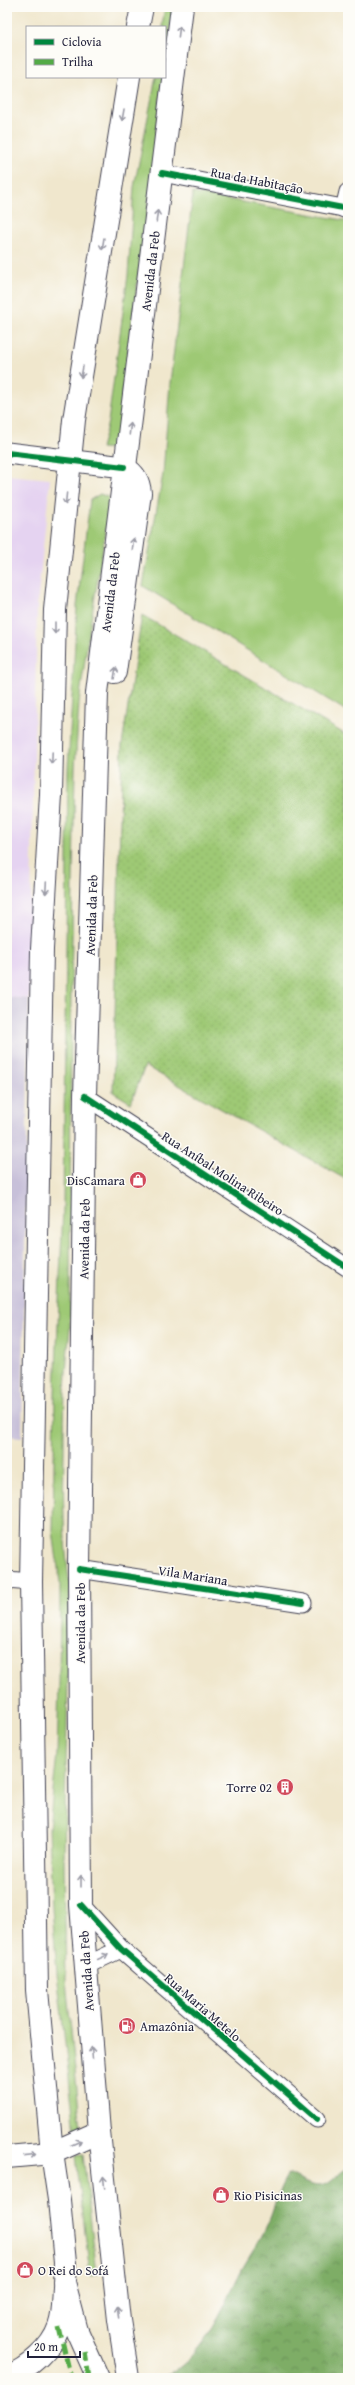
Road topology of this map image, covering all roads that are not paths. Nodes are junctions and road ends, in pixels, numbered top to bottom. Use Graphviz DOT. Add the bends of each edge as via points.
graph roads {
  1 [pos="142,7"];
  2 [pos="182,7"];
  3 [pos="138,26"];
  4 [pos="129,78"];
  5 [pos="162,173"];
  6 [pos="347,203"];
  7 [pos="7,453"];
  8 [pos="70,460"];
  9 [pos="124,467"];
  10 [pos="86,1096"];
  11 [pos="348,1268"];
  12 [pos="79,1569"];
  13 [pos="7,1580"];
  14 [pos="31,1582"];
  15 [pos="303,1603"];
  16 [pos="81,1905"];
  17 [pos="121,1949"];
  18 [pos="85,1966"];
  19 [pos="317,2119"];
  20 [pos="99,2132"];
  21 [pos="52,2153"];
  22 [pos="7,2157"];
  23 [pos="64,2282"];
  24 [pos="7,2376"];
  25 [pos="98,2378"];
  26 [pos="128,2378"];
  1 -- 3 [label="main road"];
  5 -- 2 [label="main road, Avenida da Feb, one-way"];
  4 -- 8 [label="main road, one-way"];
  5 -- 6 [label="street, Rua da Habitação"];
  9 -- 5 [label="main road, Avenida da Feb, one-way"];
  7 -- 8 [label="street"];
  8 -- 9 [label="street"];
  8 -- 14 [label="main road, one-way" via="55,610 51,795 42,949"];
  10 -- 9 [label="main road, Avenida da Feb, one-way" via="96,766 110,701 140,493 139,483"];
  10 -- 11 [label="street, Rua Aníbal Molina Ribeiro"];
  10 -- 12 [label="main road, Avenida da Feb"];
  12 -- 15 [label="street, Vila Mariana"];
  16 -- 12 [label="main road, Avenida da Feb, one-way"];
  13 -- 14 [label="street"];
  14 -- 21 [label="main road" via="37,1990"];
  16 -- 17 [label="street, Rua Maria Metelo"];
  16 -- 18 [label="main road, Avenida da Feb"];
  18 -- 17 [label="street, one-way"];
  17 -- 19 [label="street, Rua Maria Metelo"];
  20 -- 18 [label="main road, Avenida da Feb, one-way"];
  21 -- 20 [label="main road, one-way"];
  26 -- 20 [label="main road, Avenida da Feb, one-way" via="119,2320"];
  22 -- 21 [label="main road, one-way"];
  21 -- 23 [label="main road" via="61,2215"];
  23 -- 24 [label="main road" via="63,2314 59,2328 48,2346 35,2359 16,2373"];
  23 -- 25 [label="main road" via="77,2331"];
}
